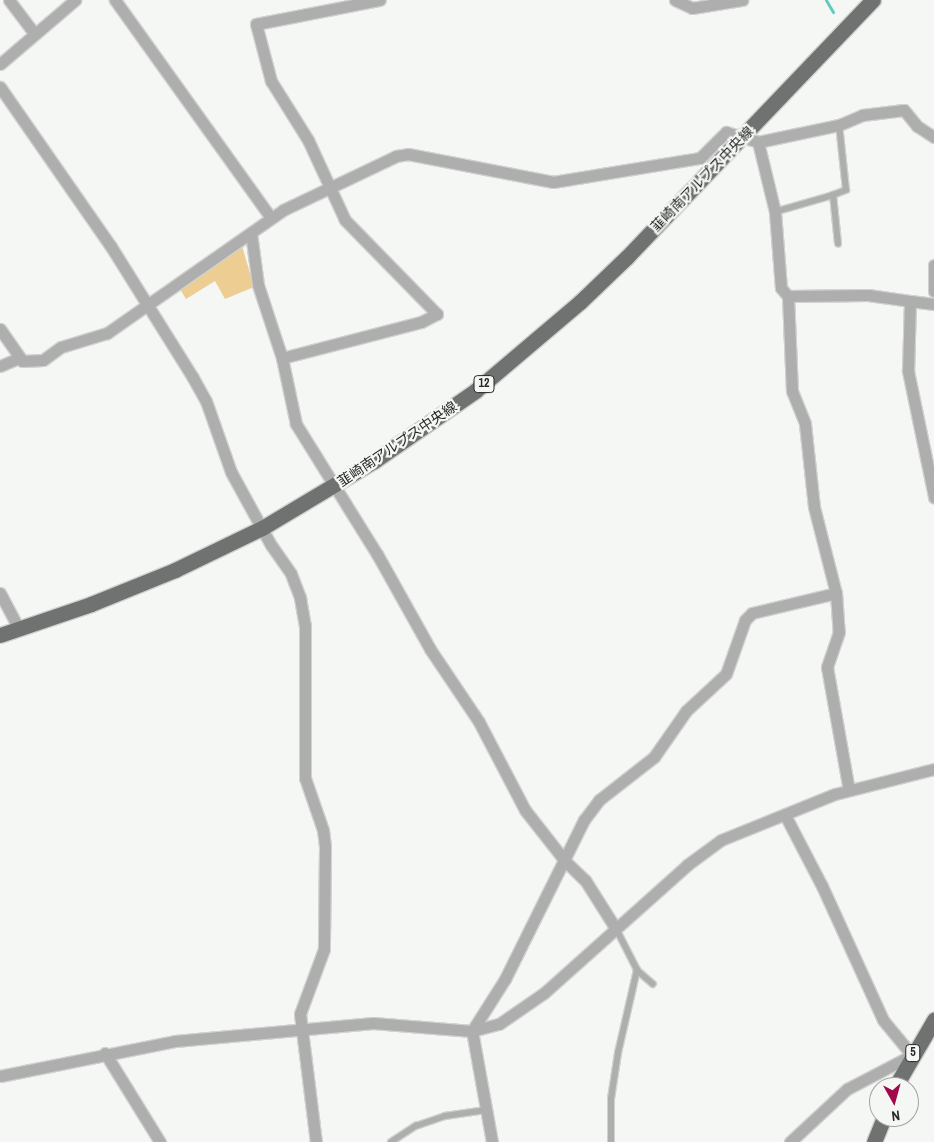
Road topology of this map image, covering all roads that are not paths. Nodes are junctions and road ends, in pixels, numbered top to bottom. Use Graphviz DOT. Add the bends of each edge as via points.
graph roads {
  1 [pos="9,0"];
  2 [pos="75,0"];
  3 [pos="115,0"];
  4 [pos="380,0"];
  5 [pos="675,0"];
  6 [pos="742,0"];
  7 [pos="873,0"];
  8 [pos="34,33"];
  9 [pos="0,64"];
  10 [pos="0,87"];
  11 [pos="839,125"];
  12 [pos="744,136"];
  13 [pos="934,136"];
  14 [pos="758,142"];
  15 [pos="328,188"];
  16 [pos="833,195"];
  17 [pos="775,212"];
  18 [pos="272,218"];
  19 [pos="250,233"];
  20 [pos="838,244"];
  21 [pos="934,264"];
  22 [pos="934,291"];
  23 [pos="788,296"];
  24 [pos="910,301"];
  25 [pos="148,303"];
  26 [pos="934,304"];
  27 [pos="0,329"];
  28 [pos="20,358"];
  29 [pos="282,358"];
  30 [pos="0,366"];
  31 [pos="336,485"];
  32 [pos="934,497"];
  33 [pos="262,528"];
  34 [pos="0,593"];
  35 [pos="836,593"];
  36 [pos="19,629"];
  37 [pos="0,635"];
  38 [pos="934,769"];
  39 [pos="850,790"];
  40 [pos="784,815"];
  41 [pos="565,861"];
  42 [pos="616,929"];
  43 [pos="637,970"];
  44 [pos="653,984"];
  45 [pos="934,1020"];
  46 [pos="302,1028"];
  47 [pos="472,1031"];
  48 [pos="105,1053"];
  49 [pos="912,1055"];
  50 [pos="0,1076"];
  51 [pos="900,1077"];
  52 [pos="486,1110"];
  53 [pos="880,1127"];
  54 [pos="160,1142"];
  55 [pos="316,1142"];
  56 [pos="391,1142"];
  57 [pos="492,1142"];
  58 [pos="611,1142"];
  59 [pos="790,1142"];
  60 [pos="874,1142"];
  1 -- 8 [label="street"];
  2 -- 8 [label="street"];
  3 -- 18 [label="street"];
  4 -- 15 [label="street" via="256,24 271,81 308,140"];
  5 -- 6 [label="street" via="692,8"];
  7 -- 12 [label="main road, 韮崎南アルプス中央線 / 12"];
  8 -- 9 [label="street"];
  10 -- 25 [label="street"];
  11 -- 13 [label="street" via="862,115 904,110 917,126"];
  11 -- 14 [label="street"];
  11 -- 16 [label="lane" via="846,190"];
  12 -- 14 [label="street"];
  12 -- 15 [label="street" via="726,132 700,158 552,182 408,154 396,156"];
  12 -- 31 [label="main road, 韮崎南アルプス中央線 / 12" via="627,257 526,350 425,428"];
  14 -- 17 [label="street"];
  15 -- 18 [label="street"];
  15 -- 29 [label="street" via="345,220 437,314 372,336"];
  16 -- 17 [label="lane"];
  16 -- 20 [label="lane"];
  17 -- 23 [label="street" via="781,288"];
  18 -- 19 [label="street"];
  19 -- 25 [label="street"];
  19 -- 29 [label="street" via="258,285"];
  21 -- 22 [label="street"];
  23 -- 24 [label="street" via="868,295"];
  23 -- 35 [label="street" via="792,390 805,424 814,506"];
  24 -- 26 [label="street"];
  24 -- 32 [label="street" via="908,371"];
  25 -- 28 [label="street" via="107,333 61,347 43,360 22,361"];
  25 -- 33 [label="street" via="206,401 231,472"];
  27 -- 28 [label="street"];
  28 -- 30 [label="street"];
  29 -- 31 [label="street" via="296,424"];
  31 -- 33 [label="main road, 韮崎南アルプス中央線 / 12"];
  31 -- 41 [label="street" via="430,649 479,722 525,810"];
  33 -- 36 [label="main road, 韮崎南アルプス中央線 / 12" via="175,570"];
  33 -- 46 [label="street" via="291,574 300,598 305,626 305,778 323,830 325,847 324,949 304,1002"];
  34 -- 36 [label="street"];
  35 -- 39 [label="street" via="839,632 827,667"];
  35 -- 41 [label="street" via="752,614 745,620 726,674 686,711 654,757 599,800 584,820"];
  36 -- 37 [label="main road, 韮崎南アルプス中央線 / 12"];
  38 -- 39 [label="street"];
  39 -- 40 [label="street"];
  40 -- 42 [label="street" via="721,840 687,865"];
  40 -- 49 [label="street" via="822,886 883,1020"];
  41 -- 42 [label="street" via="585,880"];
  41 -- 47 [label="street" via="505,979"];
  42 -- 43 [label="lane"];
  42 -- 47 [label="street" via="529,1004 500,1024"];
  43 -- 44 [label="lane"];
  43 -- 58 [label="lane" via="611,1099"];
  45 -- 49 [label="main road, 5"];
  46 -- 47 [label="street" via="373,1023"];
  46 -- 48 [label="street" via="175,1041"];
  46 -- 55 [label="street"];
  47 -- 52 [label="street"];
  48 -- 50 [label="street"];
  48 -- 54 [label="street"];
  49 -- 51 [label="main road, 5"];
  49 -- 59 [label="street" via="848,1088"];
  52 -- 56 [label="lane" via="445,1116 416,1126"];
  52 -- 57 [label="street"];
  53 -- 60 [label="main road"];
}
